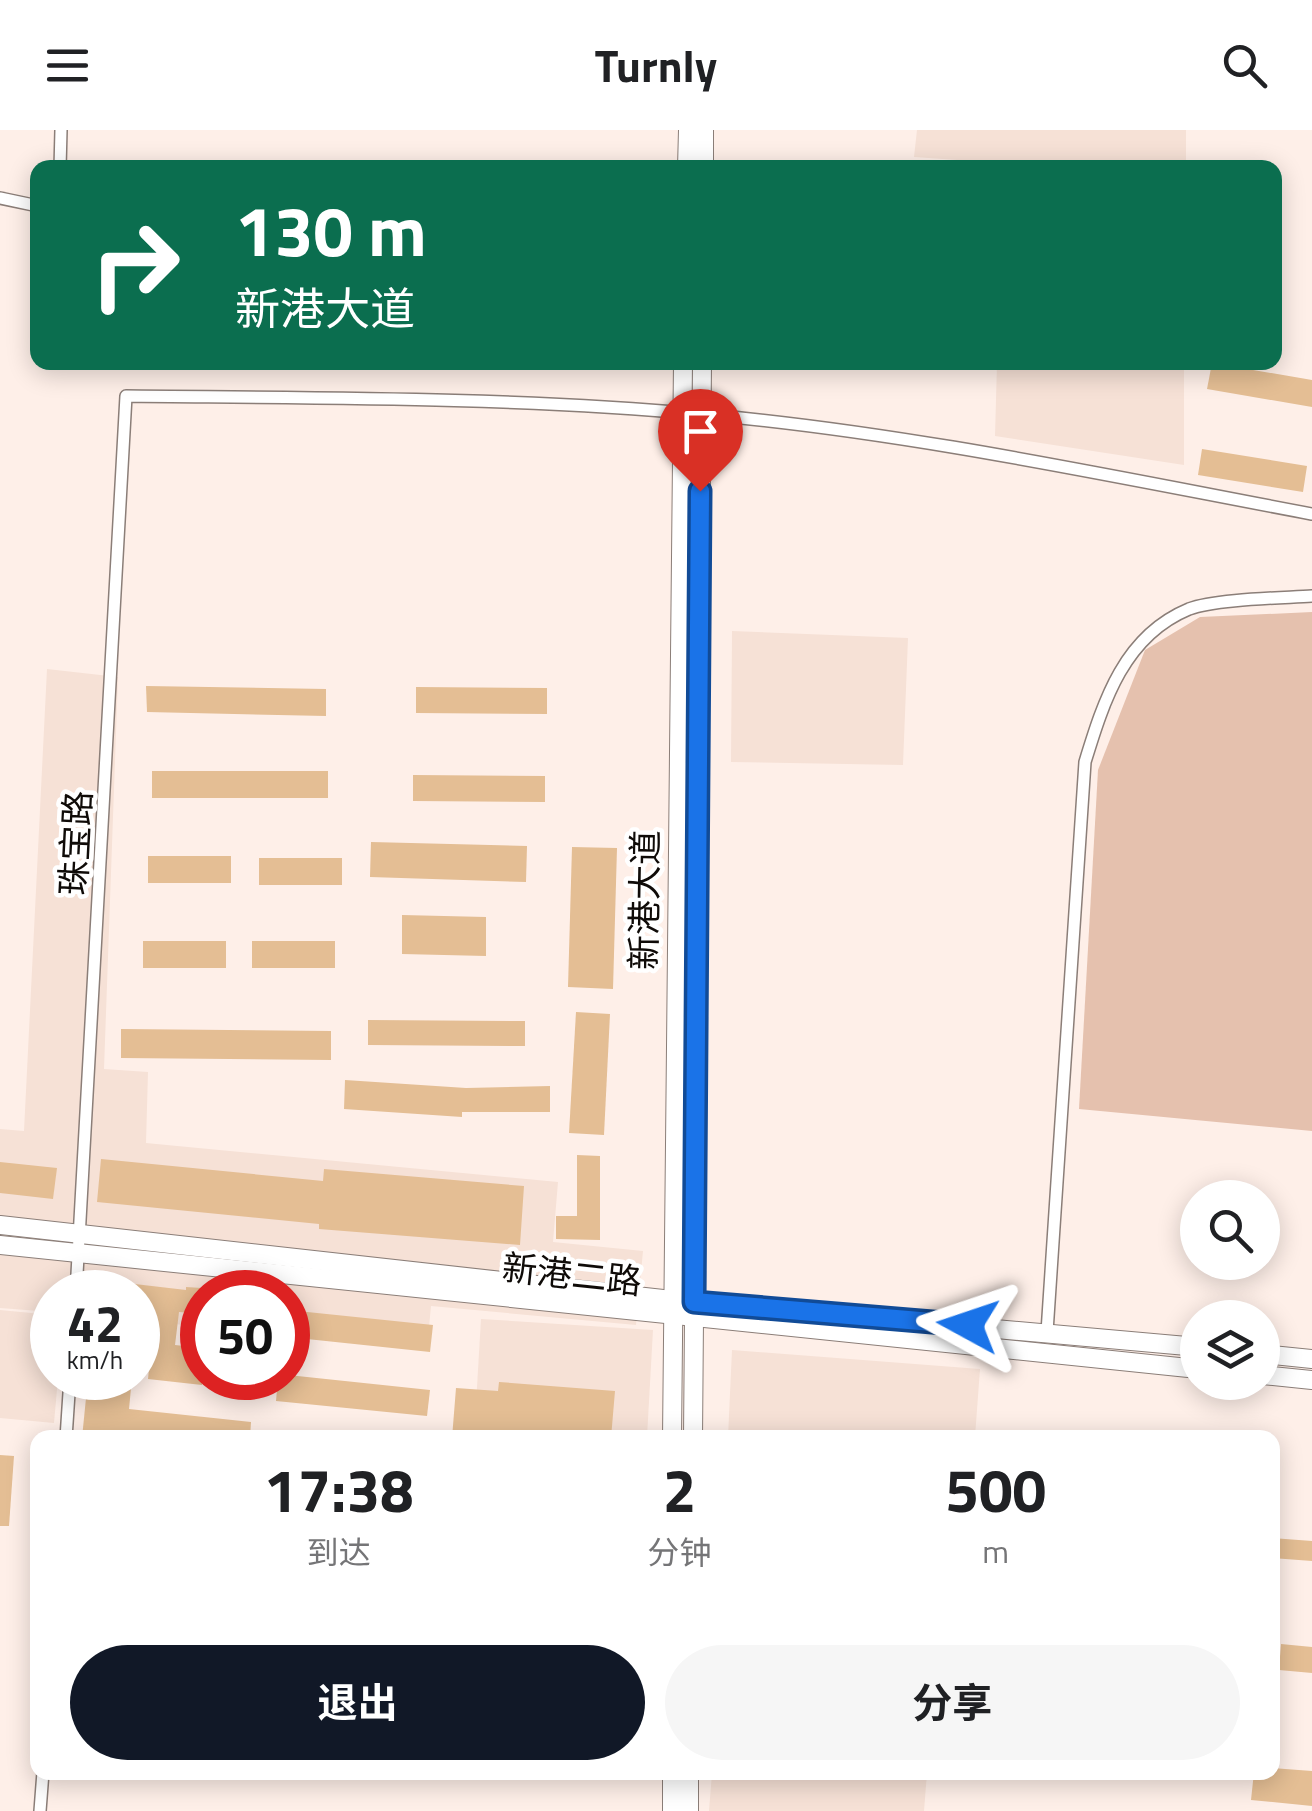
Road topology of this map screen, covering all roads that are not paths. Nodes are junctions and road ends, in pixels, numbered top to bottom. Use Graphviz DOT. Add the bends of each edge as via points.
graph roads {
  1 [pos="62,130"];
  2 [pos="688,130"];
  3 [pos="704,130"];
  4 [pos="60,160"];
  5 [pos="688,160"];
  6 [pos="704,160"];
  7 [pos="0,198"];
  8 [pos="30,204"];
  9 [pos="685,370"];
  10 [pos="700,370"];
  11 [pos="692,413"];
  12 [pos="1312,514"];
  13 [pos="1312,596"];
  14 [pos="0,1225"];
  15 [pos="81,1234"];
  16 [pos="0,1245"];
  17 [pos="78,1254"];
  18 [pos="77,1270"];
  19 [pos="672,1309"];
  20 [pos="694,1310"];
  21 [pos="1047,1332"];
  22 [pos="1180,1345"];
  23 [pos="1280,1356"];
  24 [pos="1312,1359"];
  25 [pos="1180,1366"];
  26 [pos="1280,1377"];
  27 [pos="1312,1380"];
  28 [pos="69,1400"];
  29 [pos="67,1430"];
  30 [pos="672,1430"];
  31 [pos="693,1430"];
  32 [pos="42,1780"];
  33 [pos="672,1780"];
  34 [pos="689,1780"];
  35 [pos="40,1811"];
  36 [pos="672,1811"];
  37 [pos="689,1811"];
  1 -- 4 [label="street"];
  2 -- 5 [label="main road"];
  3 -- 6 [label="main road"];
  7 -- 8 [label="street"];
  9 -- 11 [label="main road, 新港大道"];
  10 -- 11 [label="main road, 新港大道"];
  11 -- 12 [label="street" via="997,454"];
  11 -- 15 [label="street, 珠宝路" via="126,396"];
  11 -- 19 [label="main road, 新港大道"];
  11 -- 20 [label="main road, 新港大道"];
  13 -- 21 [label="street" via="1190,609 1133,648 1104,699 1085,762"];
  14 -- 15 [label="main road, 新港二路"];
  15 -- 17 [label="street, 珠宝路"];
  15 -- 19 [label="main road, 新港二路"];
  16 -- 17 [label="main road, 新港二路"];
  17 -- 18 [label="street, 珠宝路"];
  17 -- 19 [label="main road, 新港二路"];
  19 -- 20 [label="main road, 新港二路"];
  19 -- 30 [label="main road, 新港大道"];
  20 -- 21 [label="main road, 新港二路"];
  20 -- 25 [label="main road, 新港二路"];
  20 -- 31 [label="main road, 新港大道"];
  21 -- 22 [label="main road, 新港二路"];
  23 -- 24 [label="main road"];
  26 -- 27 [label="main road"];
  28 -- 29 [label="street"];
  32 -- 35 [label="street"];
  33 -- 36 [label="main road"];
  34 -- 37 [label="main road"];
}
